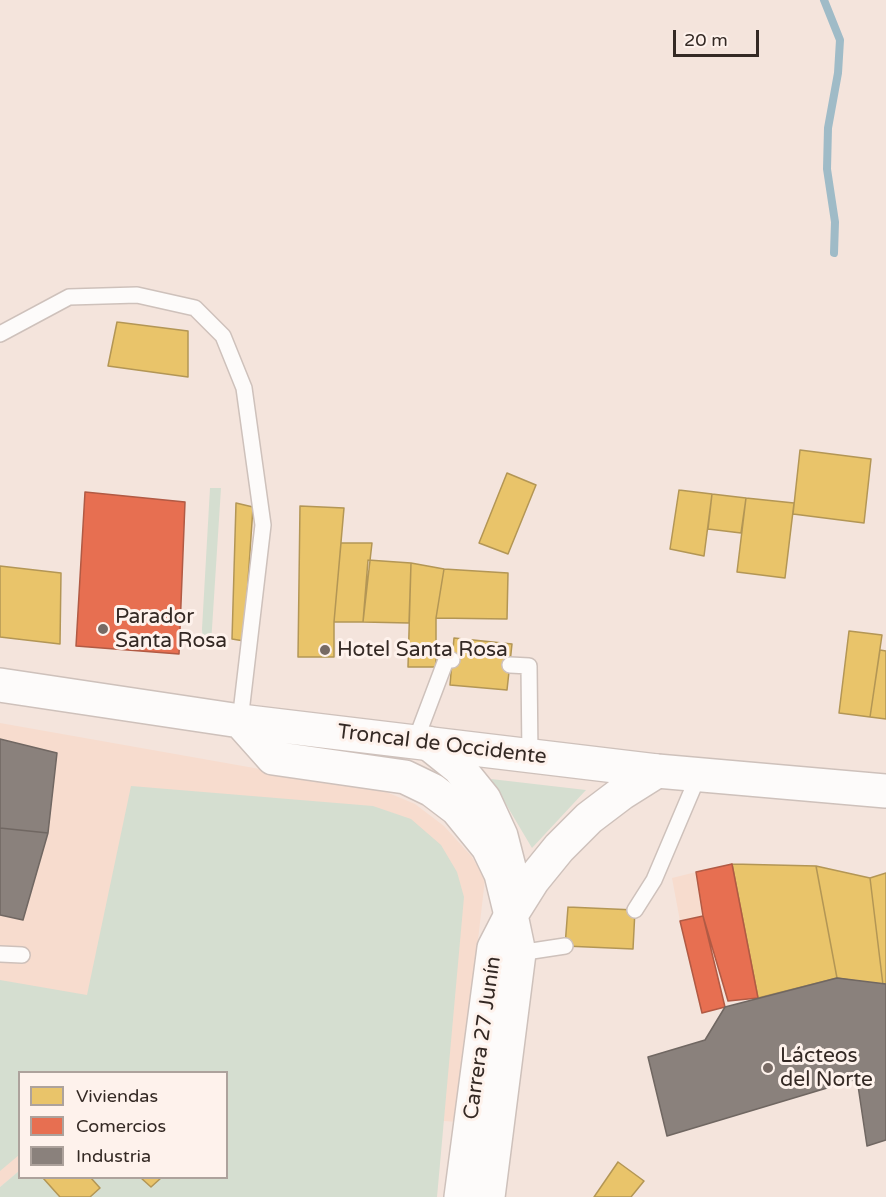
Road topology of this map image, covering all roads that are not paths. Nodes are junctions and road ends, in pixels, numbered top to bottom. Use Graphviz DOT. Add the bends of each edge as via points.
graph roads {
  1 [pos="0,334"];
  2 [pos="452,660"];
  3 [pos="510,665"];
  4 [pos="0,685"];
  5 [pos="240,721"];
  6 [pos="421,742"];
  7 [pos="530,756"];
  8 [pos="657,771"];
  9 [pos="699,774"];
  10 [pos="886,791"];
  11 [pos="635,910"];
  12 [pos="510,915"];
  13 [pos="566,946"];
  14 [pos="519,953"];
  15 [pos="0,954"];
  16 [pos="22,955"];
  17 [pos="461,1197"];
  18 [pos="488,1197"];
  1 -- 5 [label="lane" via="69,297 138,295 195,308 223,336 244,387 263,525"];
  2 -- 6 [label="lane" via="446,660"];
  3 -- 7 [label="lane" via="529,666"];
  4 -- 5 [label="main road, Troncal de Occidente"];
  5 -- 6 [label="main road, Troncal de Occidente"];
  5 -- 12 [label="main road" via="273,758 405,777 432,790 457,809 488,847 501,874"];
  6 -- 7 [label="main road, Troncal de Occidente"];
  6 -- 12 [label="main road" via="459,768 484,799 501,836 511,875"];
  7 -- 8 [label="main road, Troncal de Occidente"];
  8 -- 9 [label="main road, Troncal de Occidente"];
  8 -- 12 [label="main road" via="589,818 533,880"];
  9 -- 10 [label="main road, Troncal de Occidente"];
  9 -- 11 [label="lane" via="654,880"];
  12 -- 14 [label="main road, Carrera 27 Junín"];
  12 -- 17 [label="main road, Carrera 27 Junín" via="495,948"];
  13 -- 14 [label="lane"];
  14 -- 18 [label="main road, Carrera 27 Junín"];
  15 -- 16 [label="lane"];
}
